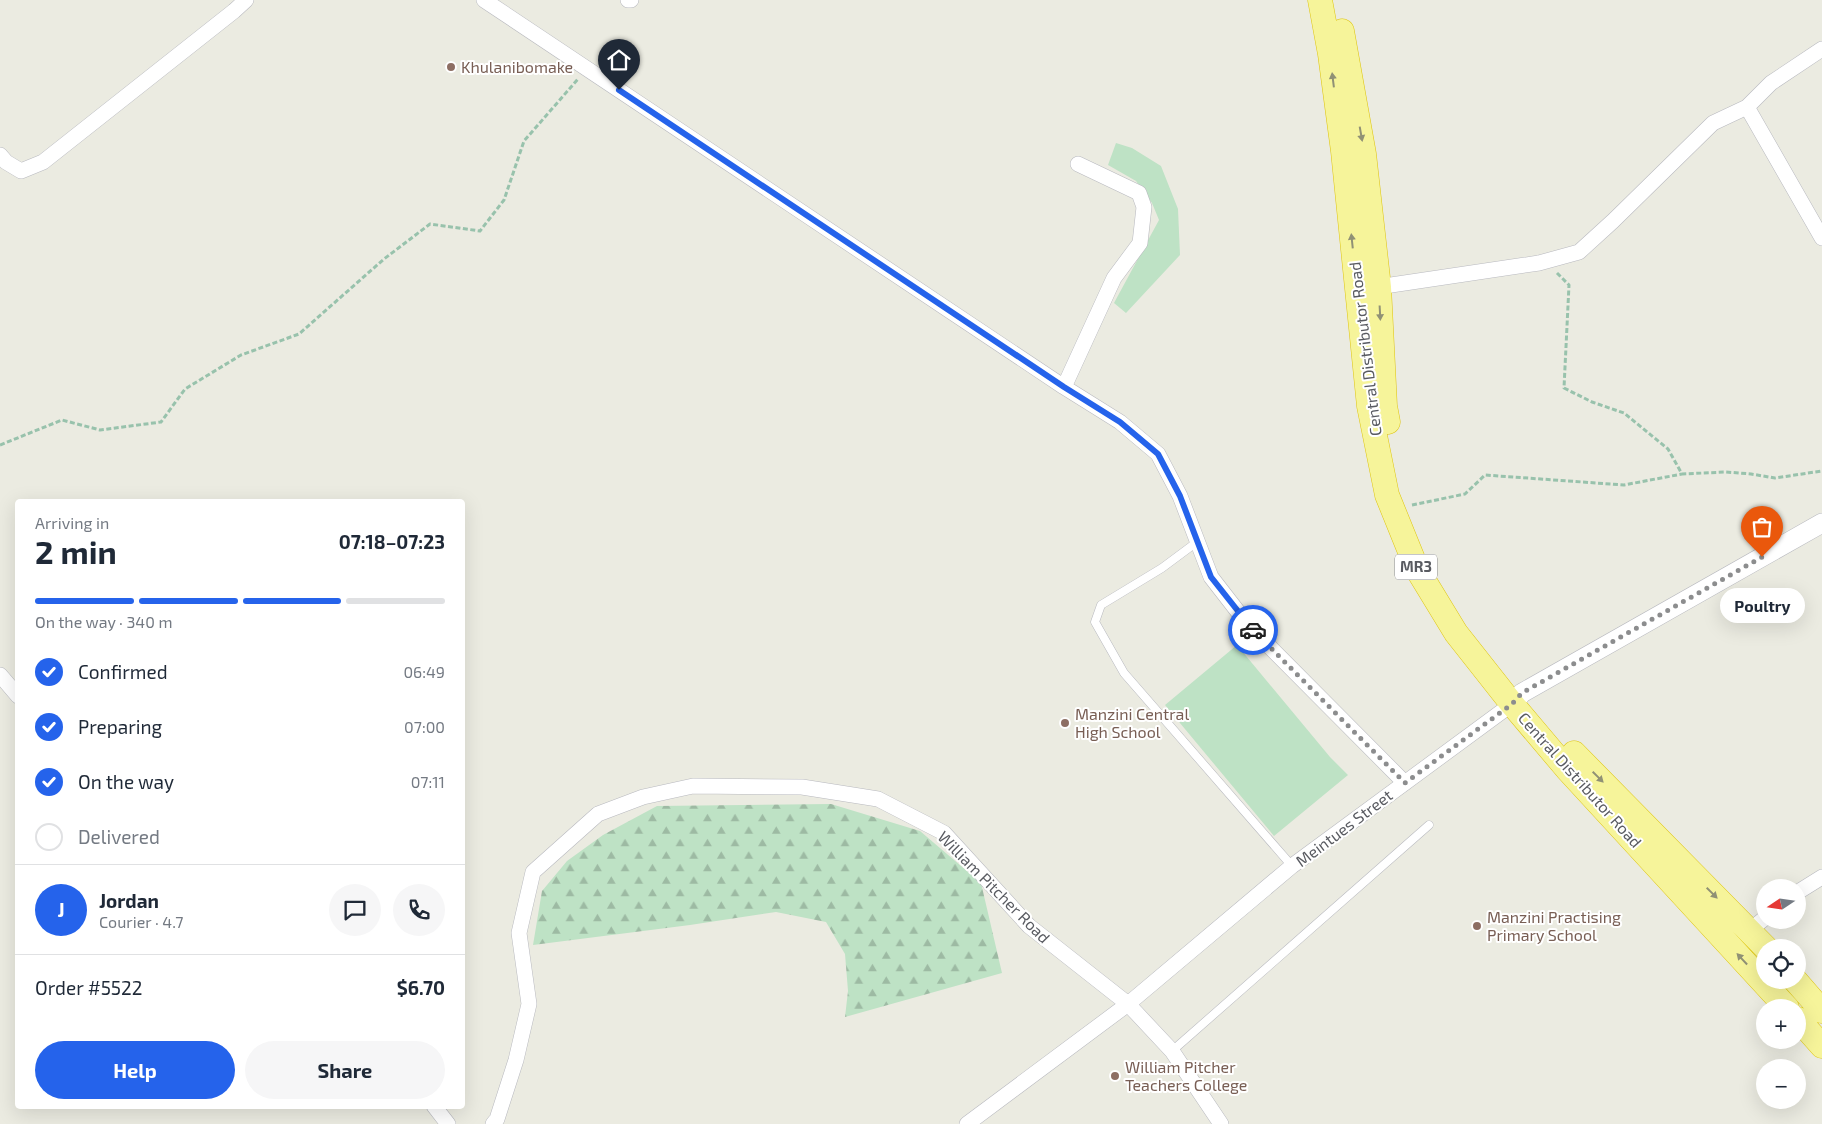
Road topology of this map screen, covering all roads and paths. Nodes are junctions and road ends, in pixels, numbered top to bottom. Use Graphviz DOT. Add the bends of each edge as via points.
graph roads {
  1 [pos="246,0"];
  2 [pos="484,0"];
  3 [pos="1320,0"];
  4 [pos="1336,0"];
  5 [pos="233,6"];
  6 [pos="1822,49"];
  7 [pos="586,69"];
  8 [pos="1747,106"];
  9 [pos="0,154"];
  10 [pos="1078,164"];
  11 [pos="1822,238"];
  12 [pos="1544,260"];
  13 [pos="1368,288"];
  14 [pos="1064,387"];
  15 [pos="0,445"];
  16 [pos="1822,471"];
  17 [pos="1682,474"];
  18 [pos="1408,506"];
  19 [pos="1822,523"];
  20 [pos="1198,542"];
  21 [pos="0,675"];
  22 [pos="15,692"];
  23 [pos="1517,698"];
  24 [pos="1405,783"];
  25 [pos="1429,826"];
  26 [pos="1292,866"];
  27 [pos="1822,877"];
  28 [pos="1806,887"];
  29 [pos="1756,922"];
  30 [pos="1803,989"];
  31 [pos="1779,999"];
  32 [pos="1128,1004"];
  33 [pos="1822,1011"];
  34 [pos="1806,1028"];
  35 [pos="1822,1046"];
  36 [pos="1172,1051"];
  37 [pos="436,1109"];
  38 [pos="448,1124"];
  39 [pos="493,1124"];
  40 [pos="967,1124"];
  41 [pos="1221,1124"];
  1 -- 5 [label="street"];
  2 -- 7 [label="street"];
  13 -- 3 [label="highway, Central Distributor Road / MR3, one-way"];
  4 -- 13 [label="highway, Central Distributor Road / MR3, one-way" via="1364,154"];
  5 -- 9 [label="street" via="43,162 21,171"];
  6 -- 8 [label="street" via="1771,83"];
  7 -- 14 [label="street"];
  7 -- 15 [label="path" via="524,141 504,200 480,231 430,224 384,259 299,334 241,355 185,389 161,422 100,430 62,420"];
  8 -- 11 [label="street"];
  8 -- 12 [label="street" via="1713,123 1579,252"];
  10 -- 14 [label="street" via="1139,193 1144,207 1140,243 1114,278"];
  12 -- 13 [label="street"];
  12 -- 17 [label="path" via="1570,286 1564,388 1624,413 1668,449"];
  13 -- 18 [label="highway, Central Distributor Road / MR3, one-way" via="1385,406"];
  13 -- 23 [label="highway, Central Distributor Road / MR3" via="1369,406 1387,495 1422,577 1456,633"];
  14 -- 20 [label="street" via="1120,422 1158,454 1180,496"];
  16 -- 17 [label="path" via="1775,478 1726,472"];
  17 -- 18 [label="path" via="1624,485 1485,475 1465,494"];
  18 -- 23 [label="highway, Central Distributor Road / MR3" via="1430,562"];
  19 -- 23 [label="street, Meintues Street"];
  20 -- 24 [label="street" via="1211,577 1249,626"];
  20 -- 26 [label="lane" via="1100,605 1095,622 1124,673"];
  21 -- 22 [label="street"];
  23 -- 24 [label="street, Meintues Street"];
  23 -- 29 [label="highway, Central Distributor Road / MR3, one-way"];
  31 -- 23 [label="highway, Central Distributor Road / MR3, one-way" via="1567,769"];
  24 -- 26 [label="street, Meintues Street"];
  25 -- 36 [label="lane"];
  26 -- 32 [label="street, Meintues Street"];
  27 -- 28 [label="street"];
  30 -- 33 [label="highway"];
  32 -- 36 [label="street, William Pitcher Road"];
  32 -- 39 [label="street, William Pitcher Road" via="1029,926 944,833 878,799 802,786 693,786 643,797 598,814 533,872 519,933 529,1004 516,1060"];
  32 -- 40 [label="street, Meintues Street"];
  34 -- 35 [label="highway"];
  36 -- 41 [label="street, William Pitcher Road"];
  37 -- 38 [label="street"];
}
